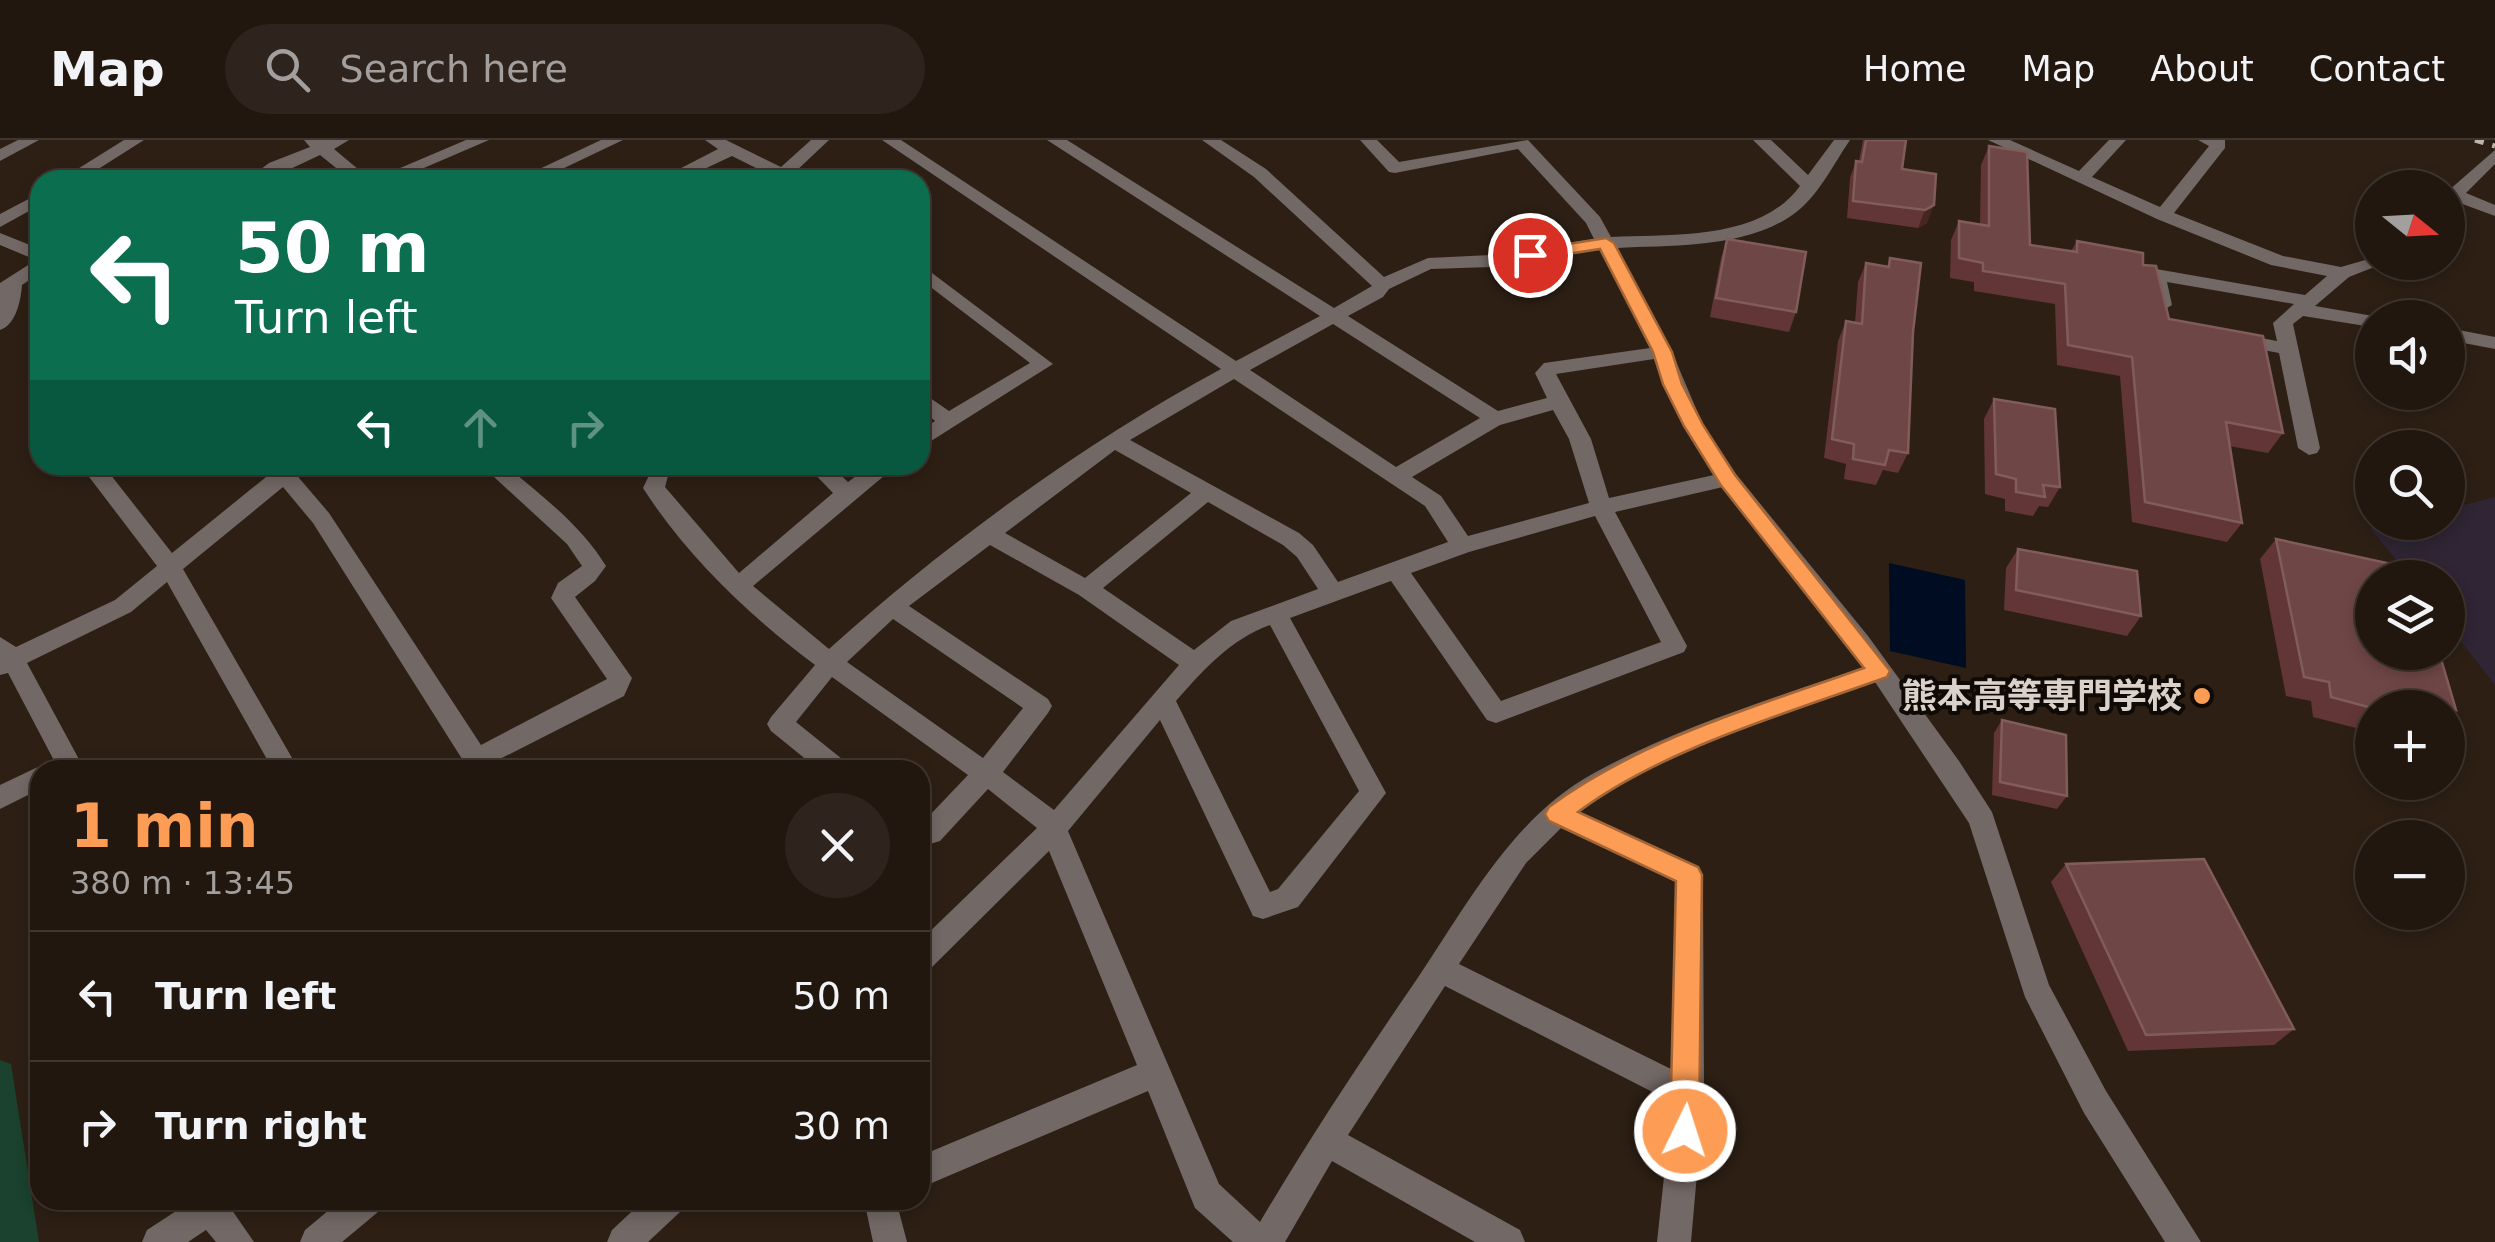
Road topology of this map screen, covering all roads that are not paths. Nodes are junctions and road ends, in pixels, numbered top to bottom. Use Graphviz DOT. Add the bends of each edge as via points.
graph roads {
  1 [pos="31,140"];
  2 [pos="88,140"];
  3 [pos="136,140"];
  4 [pos="341,140"];
  5 [pos="481,140"];
  6 [pos="615,140"];
  7 [pos="714,140"];
  8 [pos="822,140"];
  9 [pos="890,140"];
  10 [pos="1055,140"];
  11 [pos="1210,140"];
  12 [pos="1368,140"];
  13 [pos="1761,140"];
  14 [pos="1842,140"];
  15 [pos="1996,140"];
  16 [pos="2118,140"];
  17 [pos="2206,140"];
  18 [pos="1520,142"];
  19 [pos="317,144"];
  20 [pos="732,149"];
  21 [pos="118,150"];
  22 [pos="2495,155"];
  23 [pos="0,156"];
  24 [pos="86,170"];
  25 [pos="273,170"];
  26 [pos="350,170"];
  27 [pos="406,170"];
  28 [pos="548,170"];
  29 [pos="687,170"];
  30 [pos="770,170"];
  31 [pos="793,170"];
  32 [pos="2081,178"];
  33 [pos="2465,184"];
  34 [pos="1810,186"];
  35 [pos="2465,202"];
  36 [pos="30,204"];
  37 [pos="2495,211"];
  38 [pos="2163,214"];
  39 [pos="0,222"];
  40 [pos="0,238"];
  41 [pos="1606,243"];
  42 [pos="30,260"];
  43 [pos="2355,268"];
  44 [pos="30,271"];
  45 [pos="2342,272"];
  46 [pos="930,278"];
  47 [pos="1382,284"];
  48 [pos="6,287"];
  49 [pos="2304,305"];
  50 [pos="1335,315"];
  51 [pos="2355,318"];
  52 [pos="0,324"];
  53 [pos="2166,326"];
  54 [pos="2218,336"];
  55 [pos="2465,337"];
  56 [pos="2495,343"];
  57 [pos="2288,349"];
  58 [pos="1662,352"];
  59 [pos="1240,370"];
  60 [pos="1559,402"];
  61 [pos="930,406"];
  62 [pos="1493,417"];
  63 [pos="948,421"];
  64 [pos="930,434"];
  65 [pos="1114,440"];
  66 [pos="2310,448"];
  67 [pos="99,475"];
  68 [pos="273,475"];
  69 [pos="285,475"];
  70 [pos="503,475"];
  71 [pos="658,475"];
  72 [pos="828,475"];
  73 [pos="872,475"];
  74 [pos="1396,478"];
  75 [pos="1728,479"];
  76 [pos="1206,492"];
  77 [pos="847,493"];
  78 [pos="1601,507"];
  79 [pos="987,534"];
  80 [pos="1462,546"];
  81 [pos="170,567"];
  82 [pos="1396,570"];
  83 [pos="740,585"];
  84 [pos="1087,589"];
  85 [pos="1333,592"];
  86 [pos="892,606"];
  87 [pos="1276,616"];
  88 [pos="4,658"];
  89 [pos="1194,663"];
  90 [pos="830,664"];
  91 [pos="1879,671"];
  92 [pos="1163,699"];
  93 [pos="61,760"];
  94 [pos="280,760"];
  95 [pos="477,760"];
  96 [pos="489,760"];
  97 [pos="825,760"];
  98 [pos="986,774"];
  99 [pos="30,782"];
  100 [pos="0,798"];
  101 [pos="1557,814"];
  102 [pos="1054,829"];
  103 [pos="930,833"];
  104 [pos="930,950"];
  105 [pos="1440,969"];
  106 [pos="1154,1073"];
  107 [pos="1688,1094"];
  108 [pos="1326,1140"];
  109 [pos="930,1168"];
  110 [pos="202,1210"];
  111 [pos="214,1210"];
  112 [pos="354,1210"];
  113 [pos="658,1210"];
  114 [pos="882,1210"];
  115 [pos="160,1242"];
  116 [pos="237,1242"];
  117 [pos="317,1242"];
  118 [pos="624,1242"];
  119 [pos="889,1242"];
  120 [pos="1257,1242"];
  121 [pos="1267,1242"];
  122 [pos="1508,1242"];
  123 [pos="1674,1242"];
  124 [pos="2184,1242"];
  1 -- 23 [label="street"];
  2 -- 21 [label="street"];
  3 -- 21 [label="street"];
  4 -- 19 [label="street"];
  5 -- 27 [label="street"];
  6 -- 28 [label="street"];
  7 -- 20 [label="street"];
  8 -- 31 [label="street"];
  9 -- 59 [label="street"];
  10 -- 50 [label="street"];
  11 -- 47 [label="street" via="1260,172"];
  12 -- 18 [label="street" via="1395,168"];
  13 -- 34 [label="street"];
  14 -- 34 [label="street"];
  15 -- 32 [label="street"];
  16 -- 32 [label="street"];
  17 -- 38 [label="street" via="2219,144"];
  18 -- 41 [label="street" via="1594,221"];
  19 -- 25 [label="street"];
  19 -- 26 [label="street"];
  20 -- 29 [label="street"];
  20 -- 30 [label="street"];
  21 -- 24 [label="street"];
  22 -- 33 [label="street"];
  32 -- 38 [label="street"];
  34 -- 41 [label="street" via="1798,204 1745,230"];
  35 -- 37 [label="street"];
  36 -- 39 [label="street"];
  38 -- 45 [label="street" via="2278,261"];
  40 -- 42 [label="street"];
  41 -- 47 [label="street" via="1428,264"];
  41 -- 58 [label="street"];
  43 -- 45 [label="street"];
  44 -- 48 [label="street"];
  45 -- 49 [label="street"];
  46 -- 63 [label="street" via="1043,364"];
  47 -- 50 [label="street"];
  48 -- 52 [label="street" via="12,298"];
  49 -- 51 [label="street"];
  49 -- 53 [label="street" via="2156,275"];
  49 -- 57 [label="street" via="2283,323"];
  50 -- 59 [label="street"];
  50 -- 62 [label="street"];
  54 -- 57 [label="street"];
  55 -- 56 [label="street"];
  57 -- 66 [label="street"];
  58 -- 60 [label="street" via="1551,367 1545,374"];
  58 -- 75 [label="street" via="1693,426"];
  59 -- 65 [label="street"];
  59 -- 74 [label="street"];
  60 -- 62 [label="street"];
  60 -- 78 [label="street" via="1580,439"];
  61 -- 63 [label="street"];
  62 -- 74 [label="street"];
  63 -- 64 [label="street"];
  65 -- 76 [label="street"];
  65 -- 79 [label="street"];
  67 -- 81 [label="street"];
  68 -- 81 [label="street"];
  69 -- 95 [label="street" via="321,518"];
  70 -- 96 [label="street" via="575,538 594,566 563,598 620,678 615,688"];
  71 -- 83 [label="street" via="654,488"];
  72 -- 77 [label="street"];
  73 -- 77 [label="street"];
  74 -- 80 [label="street" via="1433,501"];
  75 -- 78 [label="street"];
  75 -- 91 [label="street"];
  76 -- 84 [label="street"];
  76 -- 85 [label="street" via="1290,539"];
  77 -- 83 [label="street"];
  78 -- 80 [label="street"];
  78 -- 82 [label="street" via="1675,646 1496,712"];
  79 -- 84 [label="street"];
  79 -- 86 [label="street"];
  80 -- 82 [label="street"];
  81 -- 88 [label="street" via="123,606"];
  81 -- 94 [label="street"];
  82 -- 85 [label="street"];
  83 -- 90 [label="street"];
  84 -- 89 [label="street"];
  85 -- 87 [label="street"];
  86 -- 90 [label="street"];
  86 -- 98 [label="street" via="1039,706"];
  87 -- 89 [label="street" via="1239,626"];
  87 -- 92 [label="street" via="1373,792 1288,898 1263,906"];
  88 -- 93 [label="street"];
  89 -- 92 [label="street"];
  90 -- 97 [label="street" via="780,724"];
  90 -- 98 [label="street"];
  91 -- 101 [label="street" via="1742,720 1602,781"];
  91 -- 124 [label="street" via="1982,820 2035,988 2095,1102"];
  92 -- 102 [label="street"];
  98 -- 102 [label="street"];
  98 -- 103 [label="street"];
  99 -- 100 [label="street"];
  101 -- 105 [label="street" via="1516,854"];
  101 -- 107 [label="street" via="1689,875"];
  102 -- 104 [label="street"];
  102 -- 106 [label="street"];
  105 -- 107 [label="street"];
  105 -- 108 [label="street"];
  106 -- 109 [label="street"];
  106 -- 120 [label="street" via="1207,1196"];
  107 -- 123 [label="street"];
  108 -- 121 [label="street"];
  108 -- 122 [label="street"];
  110 -- 115 [label="street"];
  111 -- 116 [label="street"];
  112 -- 117 [label="street"];
  113 -- 118 [label="street"];
  114 -- 119 [label="street"];
}
